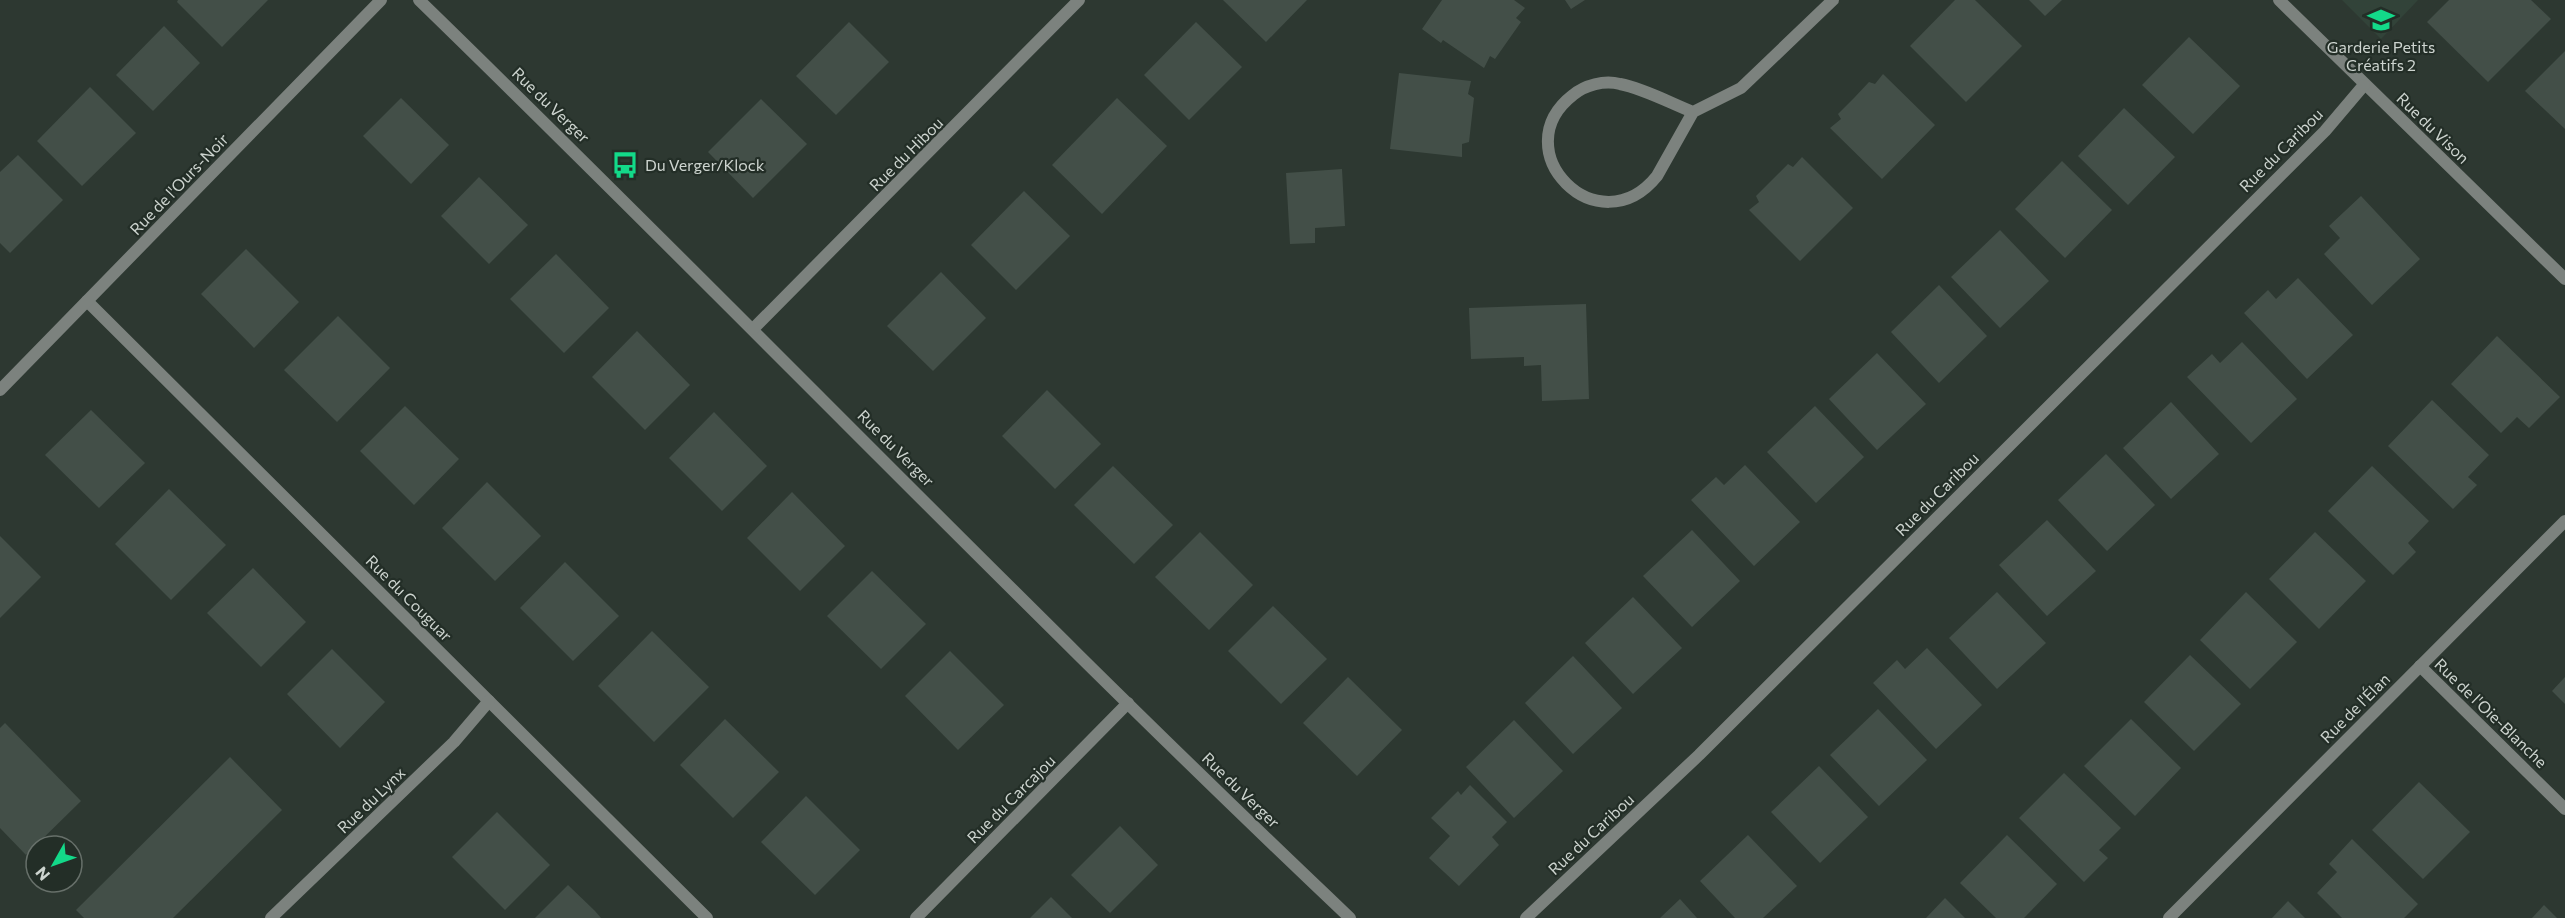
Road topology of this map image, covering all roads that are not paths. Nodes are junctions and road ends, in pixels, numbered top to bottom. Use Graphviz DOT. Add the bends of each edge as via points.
graph roads {
  1 [pos="381,0"];
  2 [pos="420,0"];
  3 [pos="1079,0"];
  4 [pos="1833,0"];
  5 [pos="2279,0"];
  6 [pos="2364,86"];
  7 [pos="1694,112"];
  8 [pos="2565,279"];
  9 [pos="87,301"];
  10 [pos="753,329"];
  11 [pos="0,390"];
  12 [pos="2565,522"];
  13 [pos="2420,666"];
  14 [pos="489,701"];
  15 [pos="1128,703"];
  16 [pos="2565,808"];
  17 [pos="271,918"];
  18 [pos="707,918"];
  19 [pos="916,918"];
  20 [pos="1350,918"];
  21 [pos="1526,918"];
  22 [pos="2169,918"];
  1 -- 9 [label="street, Rue de l'Ours-Noir"];
  2 -- 10 [label="street, Rue du Verger"];
  3 -- 10 [label="street, Rue du Hibou"];
  4 -- 7 [label="street" via="1741,88"];
  5 -- 6 [label="street, Rue du Vison"];
  6 -- 8 [label="street, Rue du Vison"];
  6 -- 21 [label="street, Rue du Caribou" via="2325,131 1707,746"];
  7 -- 7 [label="street" via="1657,176 1630,198 1595,201 1576,194 1561,181 1551,161 1550,122 1561,104 1581,88 1604,82 1620,84"];
  9 -- 11 [label="street, Rue de l'Ours-Noir"];
  9 -- 14 [label="street, Rue du Couguar"];
  10 -- 15 [label="street, Rue du Verger"];
  12 -- 13 [label="street, Rue de l'Élan"];
  13 -- 16 [label="street, Rue de l'Oie-Blanche"];
  13 -- 22 [label="street, Rue de l'Élan"];
  14 -- 17 [label="street, Rue du Lynx" via="446,750"];
  14 -- 18 [label="street, Rue du Couguar"];
  15 -- 19 [label="street, Rue du Carcajou"];
  15 -- 20 [label="street, Rue du Verger"];
}
